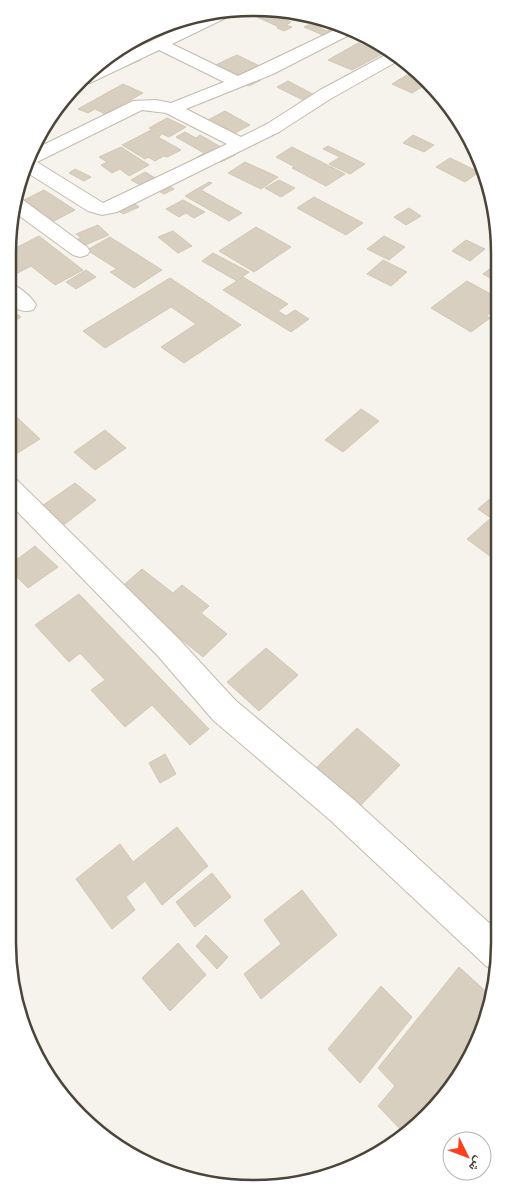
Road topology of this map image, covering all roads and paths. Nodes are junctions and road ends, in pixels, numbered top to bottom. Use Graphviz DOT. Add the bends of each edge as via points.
graph roads {
  1 [pos="209,21"];
  2 [pos="341,33"];
  3 [pos="160,44"];
  4 [pos="390,59"];
  5 [pos="102,70"];
  6 [pos="238,82"];
  7 [pos="172,109"];
  8 [pos="241,144"];
  9 [pos="38,155"];
  10 [pos="32,168"];
  11 [pos="21,208"];
  12 [pos="80,251"];
  13 [pos="16,297"];
  14 [pos="25,305"];
  15 [pos="16,495"];
  16 [pos="491,947"];
  1 -- 3 [label="street"];
  2 -- 6 [label="street"];
  3 -- 5 [label="street"];
  3 -- 6 [label="street"];
  4 -- 8 [label="street"];
  6 -- 7 [label="street"];
  7 -- 8 [label="street"];
  7 -- 9 [label="street" via="156,104 139,105"];
  8 -- 10 [label="street" via="128,200 102,209"];
  11 -- 12 [label="street"];
  13 -- 14 [label="street"];
  15 -- 16 [label="street" via="168,646 224,710 341,809"];
}
